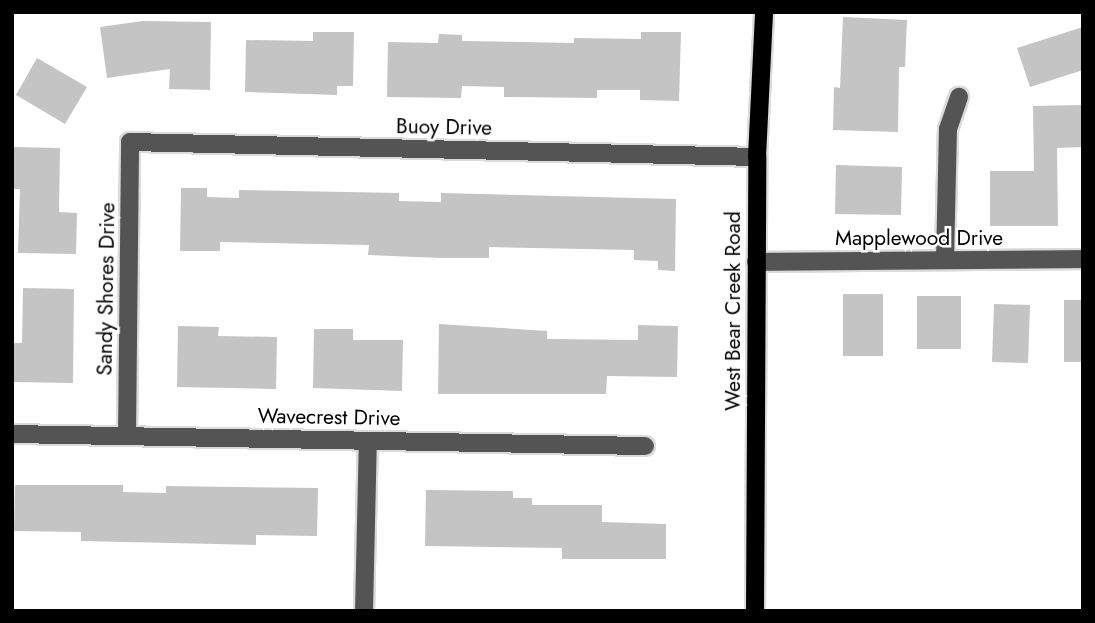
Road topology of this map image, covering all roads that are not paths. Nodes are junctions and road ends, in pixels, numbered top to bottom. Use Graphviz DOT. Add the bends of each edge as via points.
graph roads {
  1 [pos="764,12"];
  2 [pos="959,97"];
  3 [pos="130,142"];
  4 [pos="757,157"];
  5 [pos="1083,259"];
  6 [pos="945,260"];
  7 [pos="756,262"];
  8 [pos="12,433"];
  9 [pos="127,436"];
  10 [pos="368,440"];
  11 [pos="645,446"];
  12 [pos="364,611"];
  13 [pos="755,611"];
  1 -- 4 [label="main road, West Bear Creek Road"];
  2 -- 6 [label="street" via="948,129"];
  3 -- 4 [label="street, Buoy Drive"];
  3 -- 9 [label="street, Sandy Shores Drive"];
  4 -- 7 [label="main road, West Bear Creek Road"];
  5 -- 6 [label="street, Mapplewood Drive"];
  6 -- 7 [label="street, Mapplewood Drive"];
  7 -- 13 [label="main road, West Bear Creek Road"];
  8 -- 9 [label="street, Wavecrest Drive"];
  9 -- 10 [label="street, Wavecrest Drive"];
  10 -- 11 [label="street, Wavecrest Drive"];
  10 -- 12 [label="street"];
}
